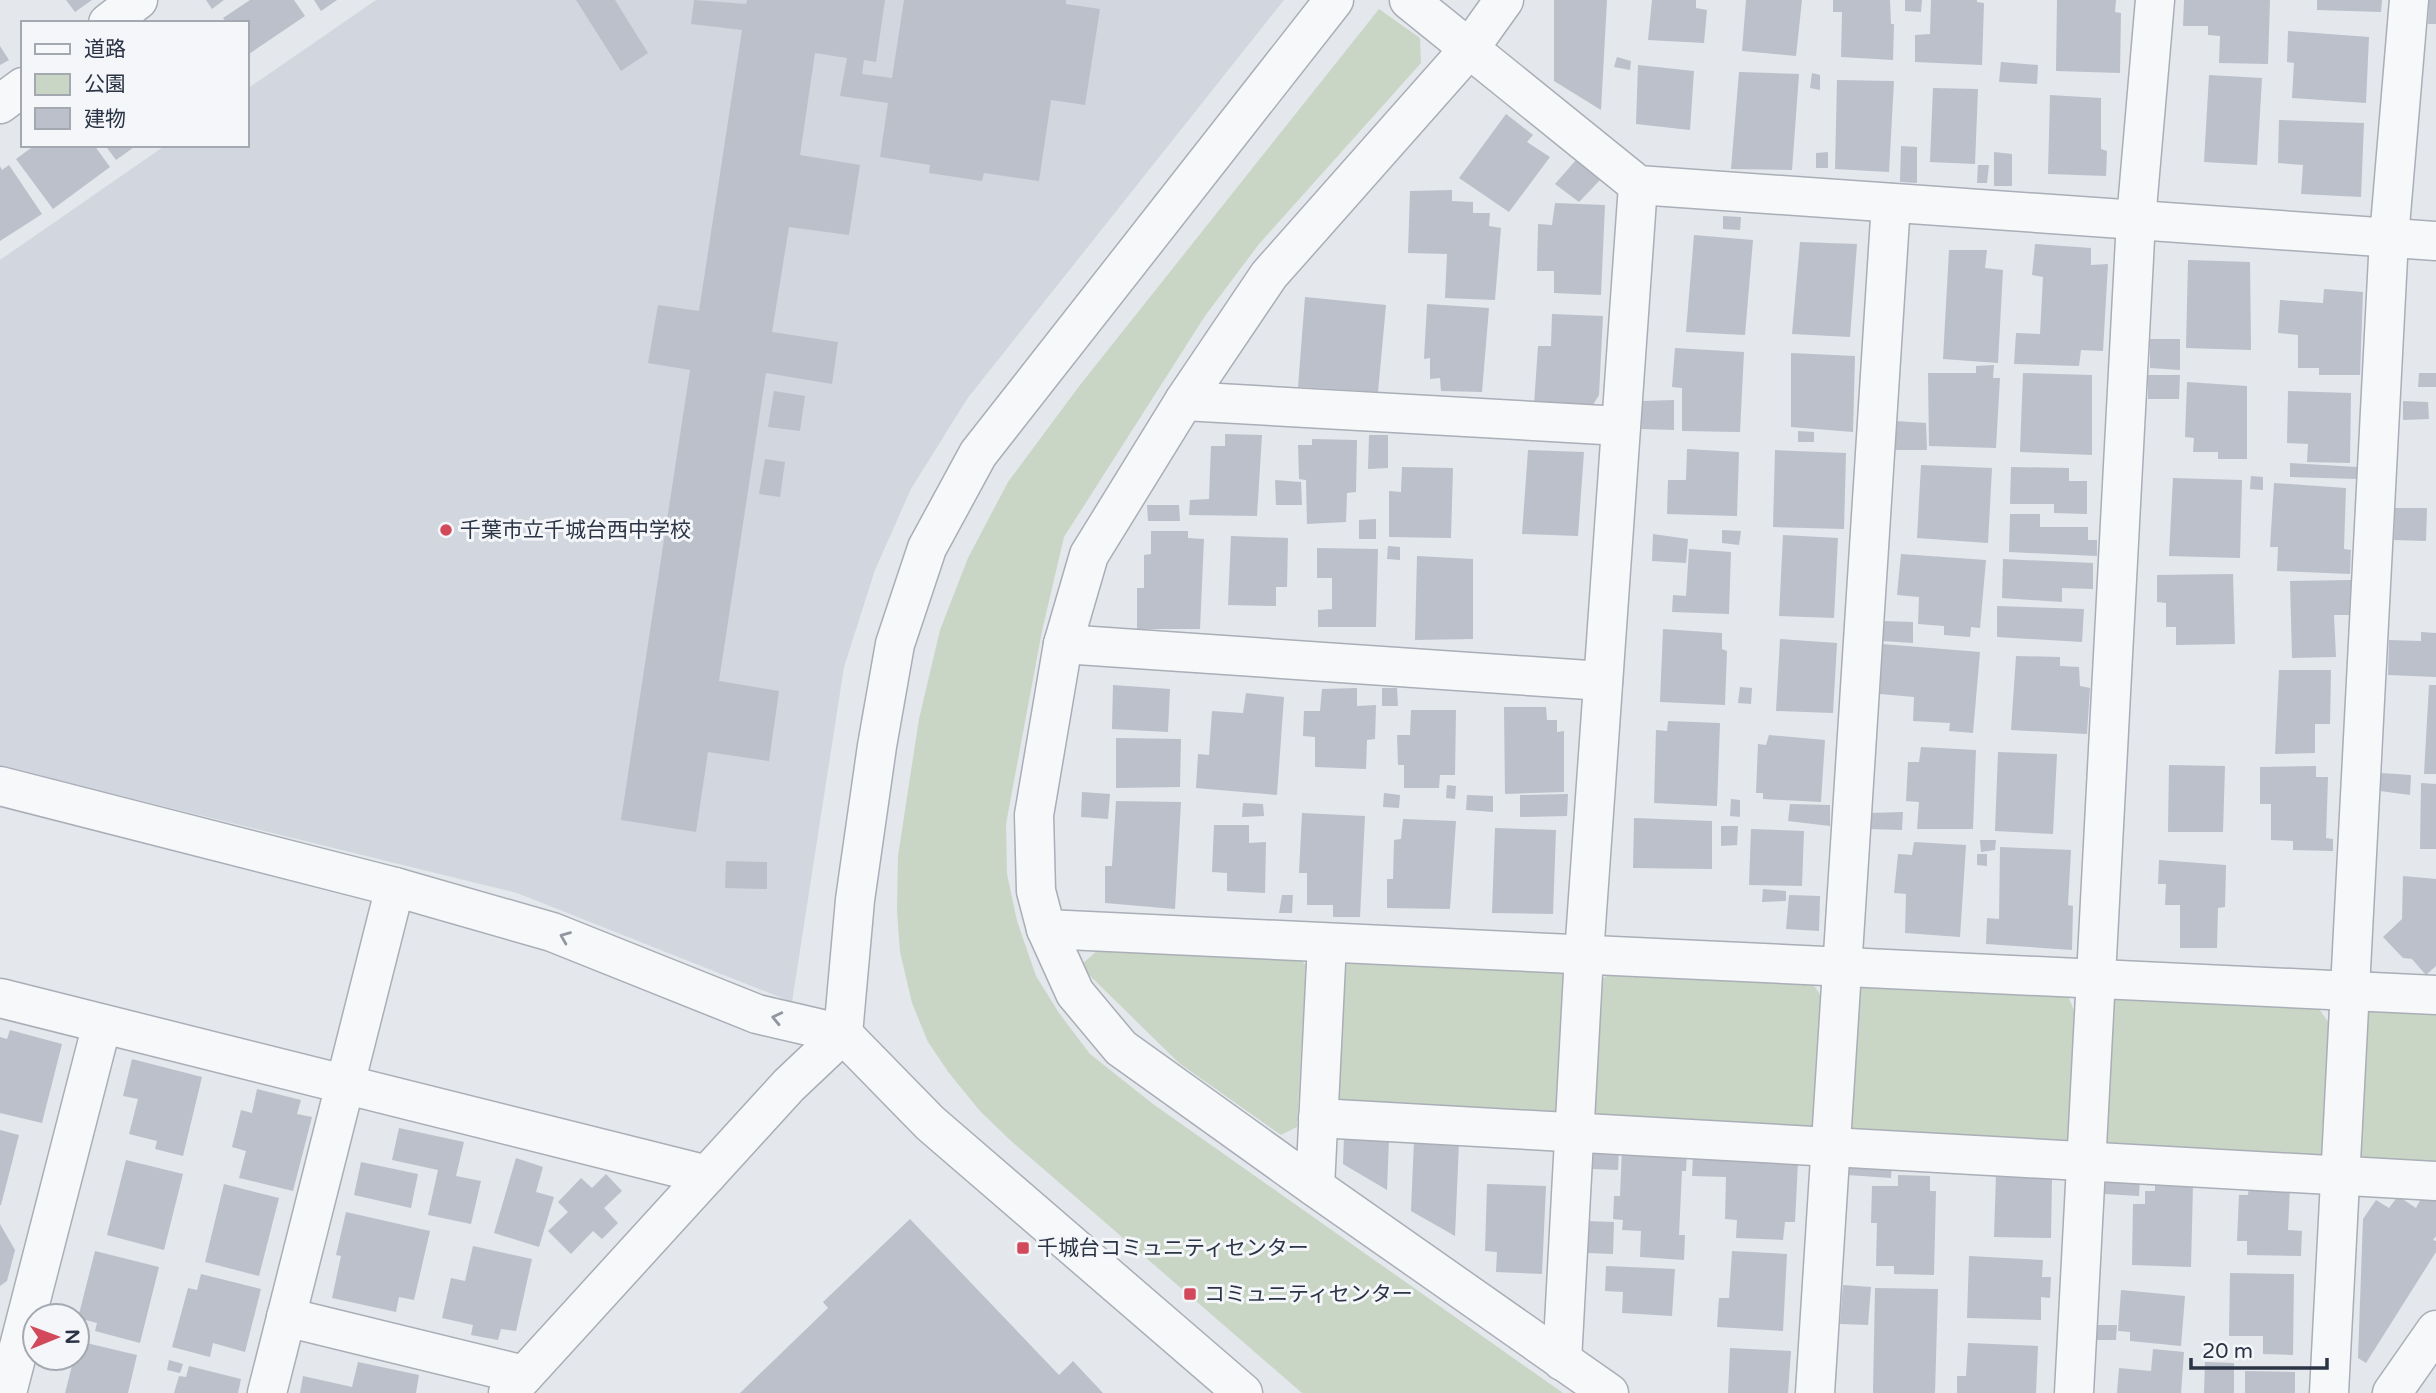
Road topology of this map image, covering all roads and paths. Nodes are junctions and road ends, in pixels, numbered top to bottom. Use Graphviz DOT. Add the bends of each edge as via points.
graph roads {
  1 [pos="138,0"];
  2 [pos="1334,0"];
  3 [pos="1409,0"];
  4 [pos="1504,0"];
  5 [pos="2155,0"];
  6 [pos="2409,0"];
  7 [pos="111,21"];
  8 [pos="1469,49"];
  9 [pos="21,88"];
  10 [pos="0,104"];
  11 [pos="1637,185"];
  12 [pos="1891,203"];
  13 [pos="2136,220"];
  14 [pos="2389,238"];
  15 [pos="2436,242"];
  16 [pos="1184,401"];
  17 [pos="1621,426"];
  18 [pos="1063,644"];
  19 [pos="1603,681"];
  20 [pos="0,786"];
  21 [pos="395,887"];
  22 [pos="1045,929"];
  23 [pos="1327,943"];
  24 [pos="1584,955"];
  25 [pos="1842,967"];
  26 [pos="2096,978"];
  27 [pos="2350,990"];
  28 [pos="2436,995"];
  29 [pos="0,998"];
  30 [pos="102,1024"];
  31 [pos="843,1034"];
  32 [pos="345,1085"];
  33 [pos="1318,1118"];
  34 [pos="1575,1133"];
  35 [pos="1831,1147"];
  36 [pos="2087,1161"];
  37 [pos="707,1175"];
  38 [pos="2340,1176"];
  39 [pos="2436,1181"];
  40 [pos="1315,1187"];
  41 [pos="286,1317"];
  42 [pos="2436,1330"];
  43 [pos="1562,1361"];
  44 [pos="516,1384"];
  45 [pos="7,1393"];
  46 [pos="267,1393"];
  47 [pos="1243,1393"];
  48 [pos="1609,1393"];
  49 [pos="1815,1393"];
  50 [pos="2074,1393"];
  51 [pos="2329,1393"];
  52 [pos="2392,1393"];
  1 -- 7 [label="street"];
  2 -- 31 [label="street" via="978,454 927,548 895,644 877,746 855,900"];
  3 -- 8 [label="street"];
  4 -- 8 [label="street"];
  5 -- 13 [label="street"];
  6 -- 14 [label="street"];
  8 -- 11 [label="street"];
  8 -- 16 [label="street" via="1269,275"];
  9 -- 10 [label="street"];
  11 -- 12 [label="street"];
  11 -- 17 [label="street"];
  12 -- 13 [label="street"];
  12 -- 25 [label="street"];
  13 -- 14 [label="street"];
  13 -- 26 [label="street"];
  14 -- 15 [label="street"];
  14 -- 27 [label="street"];
  16 -- 17 [label="street"];
  16 -- 18 [label="street" via="1089,555"];
  17 -- 19 [label="street"];
  18 -- 19 [label="street"];
  18 -- 22 [label="street" via="1034,815 1037,891"];
  19 -- 24 [label="street"];
  20 -- 21 [label="street"];
  31 -- 21 [label="street, one-way" via="757,1014 552,932"];
  21 -- 32 [label="street"];
  22 -- 23 [label="street"];
  22 -- 40 [label="street" via="1076,993 1121,1048"];
  23 -- 24 [label="street"];
  23 -- 33 [label="street"];
  24 -- 25 [label="street"];
  24 -- 34 [label="street"];
  25 -- 26 [label="street"];
  25 -- 35 [label="street"];
  26 -- 27 [label="street"];
  26 -- 36 [label="street"];
  27 -- 28 [label="street"];
  27 -- 38 [label="street"];
  29 -- 30 [label="street"];
  30 -- 32 [label="street"];
  30 -- 45 [label="street"];
  31 -- 37 [label="street"];
  31 -- 47 [label="street" via="930,1123"];
  32 -- 37 [label="street"];
  32 -- 41 [label="street"];
  33 -- 34 [label="street"];
  33 -- 40 [label="street"];
  34 -- 35 [label="street"];
  34 -- 43 [label="street"];
  35 -- 36 [label="street"];
  35 -- 49 [label="street"];
  36 -- 38 [label="street"];
  36 -- 50 [label="street"];
  37 -- 44 [label="street"];
  38 -- 39 [label="street"];
  38 -- 51 [label="street"];
  40 -- 43 [label="street"];
  41 -- 44 [label="street"];
  41 -- 46 [label="street"];
  42 -- 52 [label="street"];
  43 -- 48 [label="street"];
}
